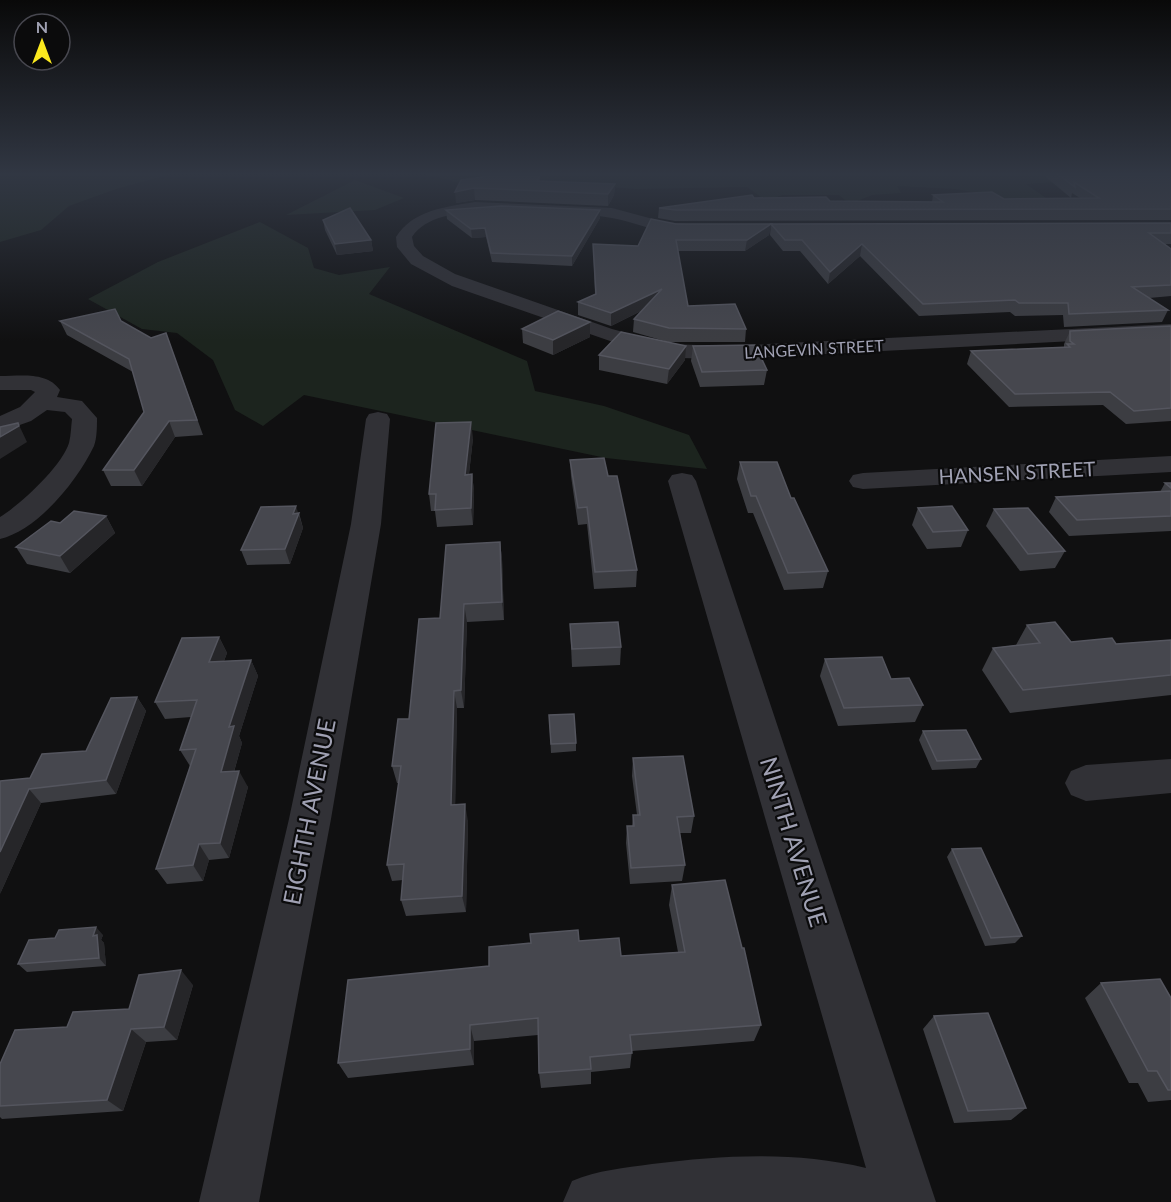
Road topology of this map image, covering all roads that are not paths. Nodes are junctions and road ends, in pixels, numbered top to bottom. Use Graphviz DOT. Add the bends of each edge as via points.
graph roads {
  1 [pos="408,229"];
  2 [pos="1171,330"];
  3 [pos="0,383"];
  4 [pos="44,402"];
  5 [pos="378,419"];
  6 [pos="0,424"];
  7 [pos="1171,464"];
  8 [pos="682,481"];
  9 [pos="863,481"];
  10 [pos="0,530"];
  11 [pos="1171,776"];
  12 [pos="1086,783"];
  13 [pos="229,1202"];
  14 [pos="593,1202"];
  15 [pos="881,1202"];
  16 [pos="906,1202"];
  1 -- 2 [label="street, LANGEVIN STREET" via="403,239 406,248 440,274 609,336 661,350 760,351"];
  3 -- 4 [label="street" via="43,385 48,390"];
  4 -- 6 [label="street" via="20,418"];
  4 -- 10 [label="street" via="72,406 85,418 82,444 56,483 26,514"];
  5 -- 13 [label="street, EIGHTH AVENUE" via="366,524 310,819"];
  7 -- 9 [label="street, HANSEN STREET"];
  8 -- 16 [label="street, NINTH AVENUE"];
  11 -- 12 [label="street"];
  14 -- 15 [label="street" via="723,1185 798,1186"];
}
